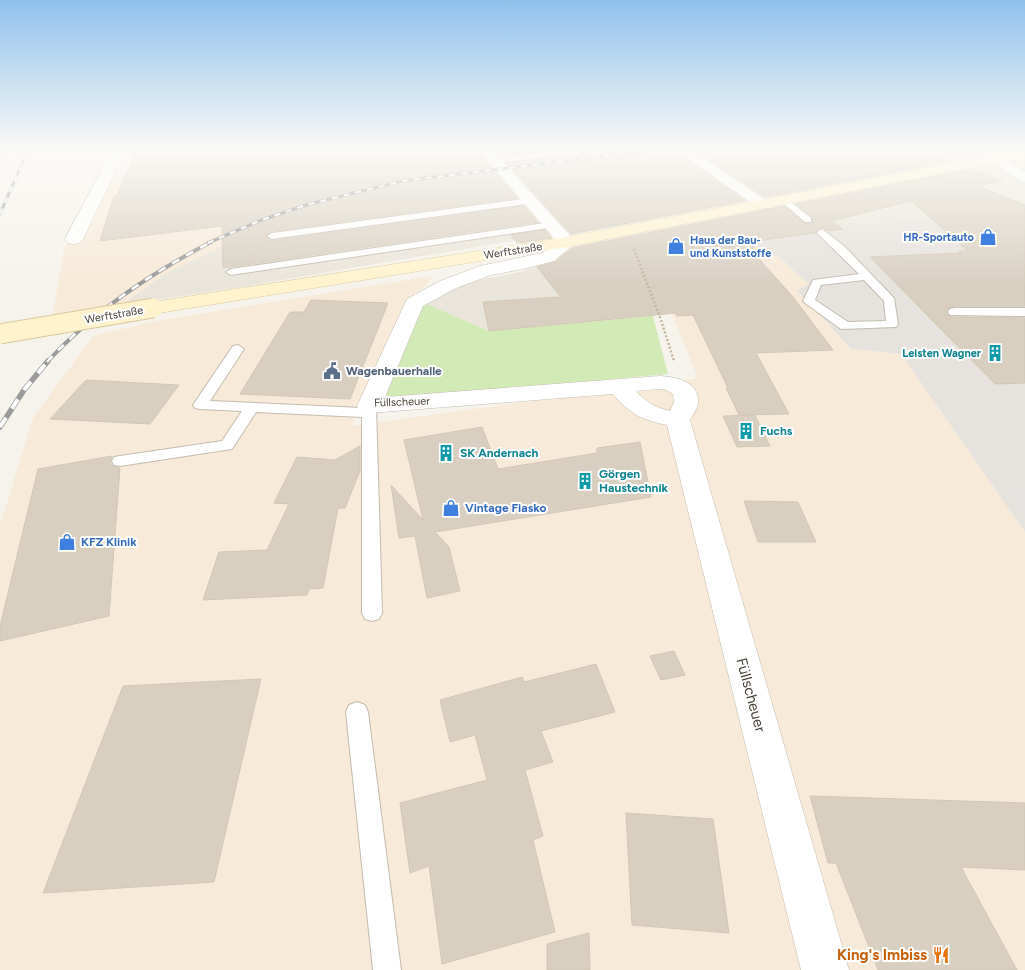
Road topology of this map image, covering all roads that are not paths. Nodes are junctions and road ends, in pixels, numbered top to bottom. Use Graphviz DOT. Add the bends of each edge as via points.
graph roads {
  1 [pos="96,195"];
  2 [pos="526,195"];
  3 [pos="750,195"];
  4 [pos="815,195"];
  5 [pos="531,201"];
  6 [pos="786,201"];
  7 [pos="765,205"];
  8 [pos="808,220"];
  9 [pos="552,225"];
  10 [pos="822,232"];
  11 [pos="272,236"];
  12 [pos="74,239"];
  13 [pos="567,242"];
  14 [pos="232,272"];
  15 [pos="867,276"];
  16 [pos="954,312"];
  17 [pos="1025,312"];
  18 [pos="0,334"];
  19 [pos="238,349"];
  20 [pos="619,387"];
  21 [pos="680,404"];
  22 [pos="252,408"];
  23 [pos="369,410"];
  24 [pos="120,462"];
  25 [pos="372,613"];
  26 [pos="357,712"];
  27 [pos="387,970"];
  28 [pos="824,970"];
  1 -- 12 [label="street"];
  2 -- 5 [label="street"];
  3 -- 7 [label="street"];
  4 -- 6 [label="street, Werftstraße"];
  5 -- 9 [label="street"];
  5 -- 11 [label="lane"];
  6 -- 7 [label="street, Werftstraße"];
  6 -- 8 [label="lane"];
  7 -- 13 [label="street, Werftstraße"];
  9 -- 13 [label="street"];
  9 -- 14 [label="lane"];
  10 -- 15 [label="lane"];
  13 -- 18 [label="street, Werftstraße, bridge"];
  13 -- 23 [label="street, Füllscheuer" via="548,257 487,270 447,285 414,303"];
  15 -- 15 [label="lane" via="890,300 892,324 845,326 809,301 817,282"];
  16 -- 17 [label="lane"];
  19 -- 22 [label="lane" via="200,405"];
  20 -- 21 [label="street" via="634,404 652,415"];
  20 -- 21 [label="street, Füllscheuer" via="668,382"];
  20 -- 23 [label="street, Füllscheuer"];
  21 -- 28 [label="street, Füllscheuer"];
  22 -- 23 [label="lane"];
  22 -- 24 [label="lane" via="227,445"];
  23 -- 25 [label="lane"];
  26 -- 27 [label="lane"];
}
